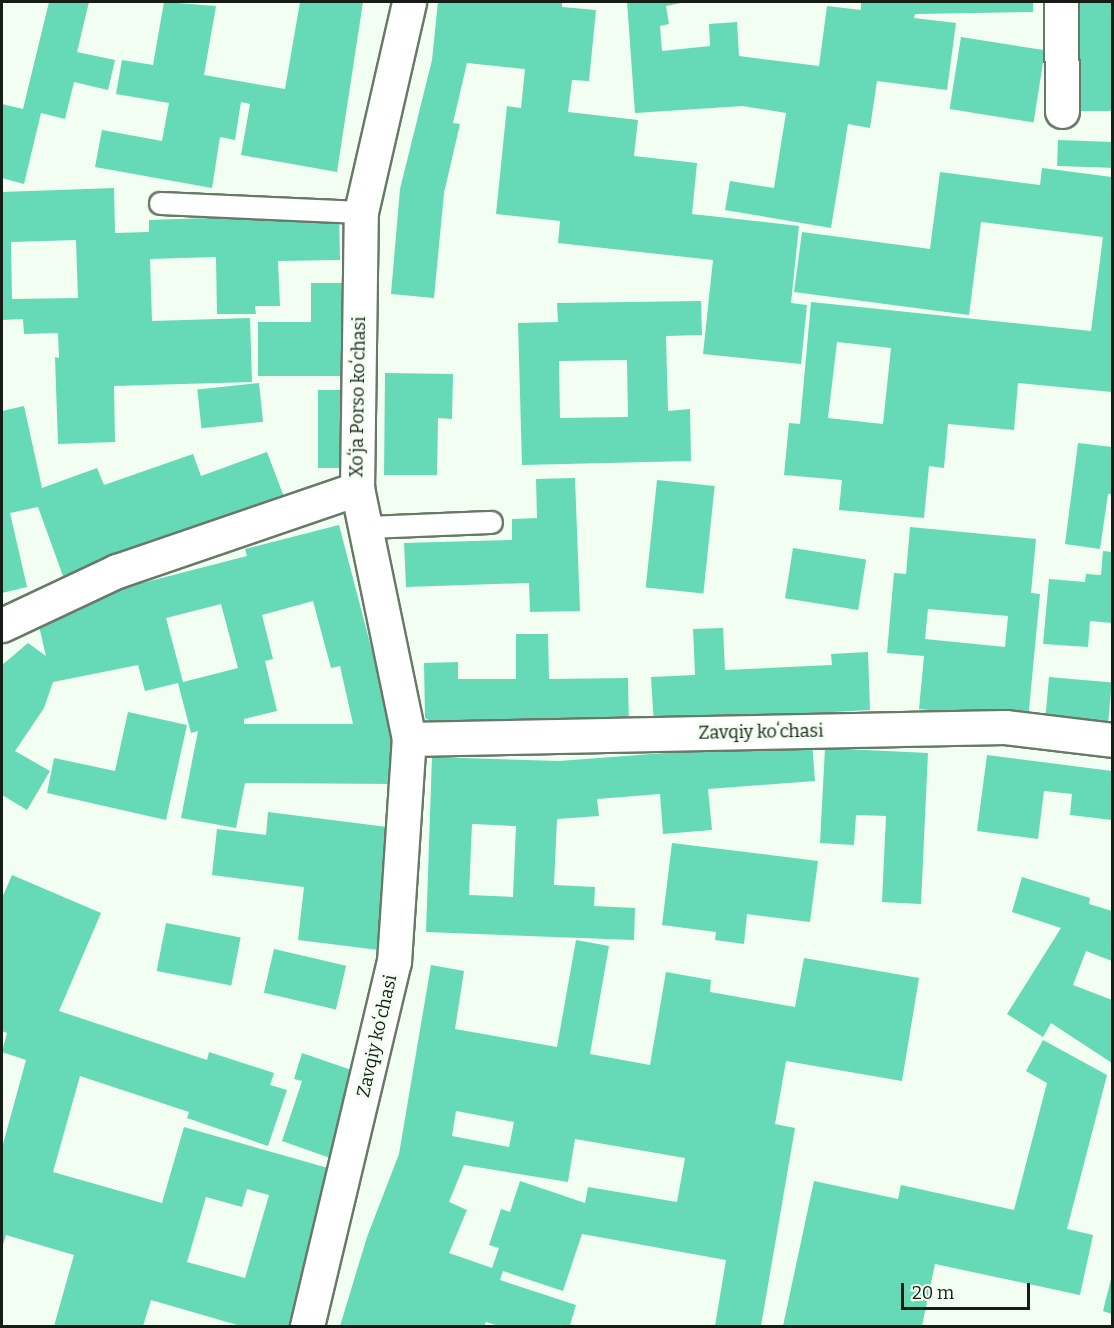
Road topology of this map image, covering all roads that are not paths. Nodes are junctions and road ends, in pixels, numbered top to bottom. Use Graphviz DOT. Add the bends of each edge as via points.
graph roads {
  1 [pos="409,2"];
  2 [pos="1061,2"];
  3 [pos="1062,111"];
  4 [pos="160,203"];
  5 [pos="361,212"];
  6 [pos="357,489"];
  7 [pos="491,522"];
  8 [pos="366,527"];
  9 [pos="2,625"];
  10 [pos="409,739"];
  11 [pos="1113,741"];
  12 [pos="307,1326"];
  1 -- 5 [label="street, Xoʻja Porso koʻchasi"];
  2 -- 3 [label="street"];
  4 -- 5 [label="lane"];
  5 -- 6 [label="street, Xoʻja Porso koʻchasi"];
  6 -- 8 [label="street, Zavqiy koʻchasi"];
  6 -- 9 [label="street, Xoʻja Porso koʻchasi" via="117,570"];
  7 -- 8 [label="lane"];
  8 -- 10 [label="street, Zavqiy koʻchasi"];
  10 -- 11 [label="street, Zavqiy koʻchasi" via="1005,727"];
  10 -- 12 [label="street, Zavqiy koʻchasi" via="394,962"];
}
